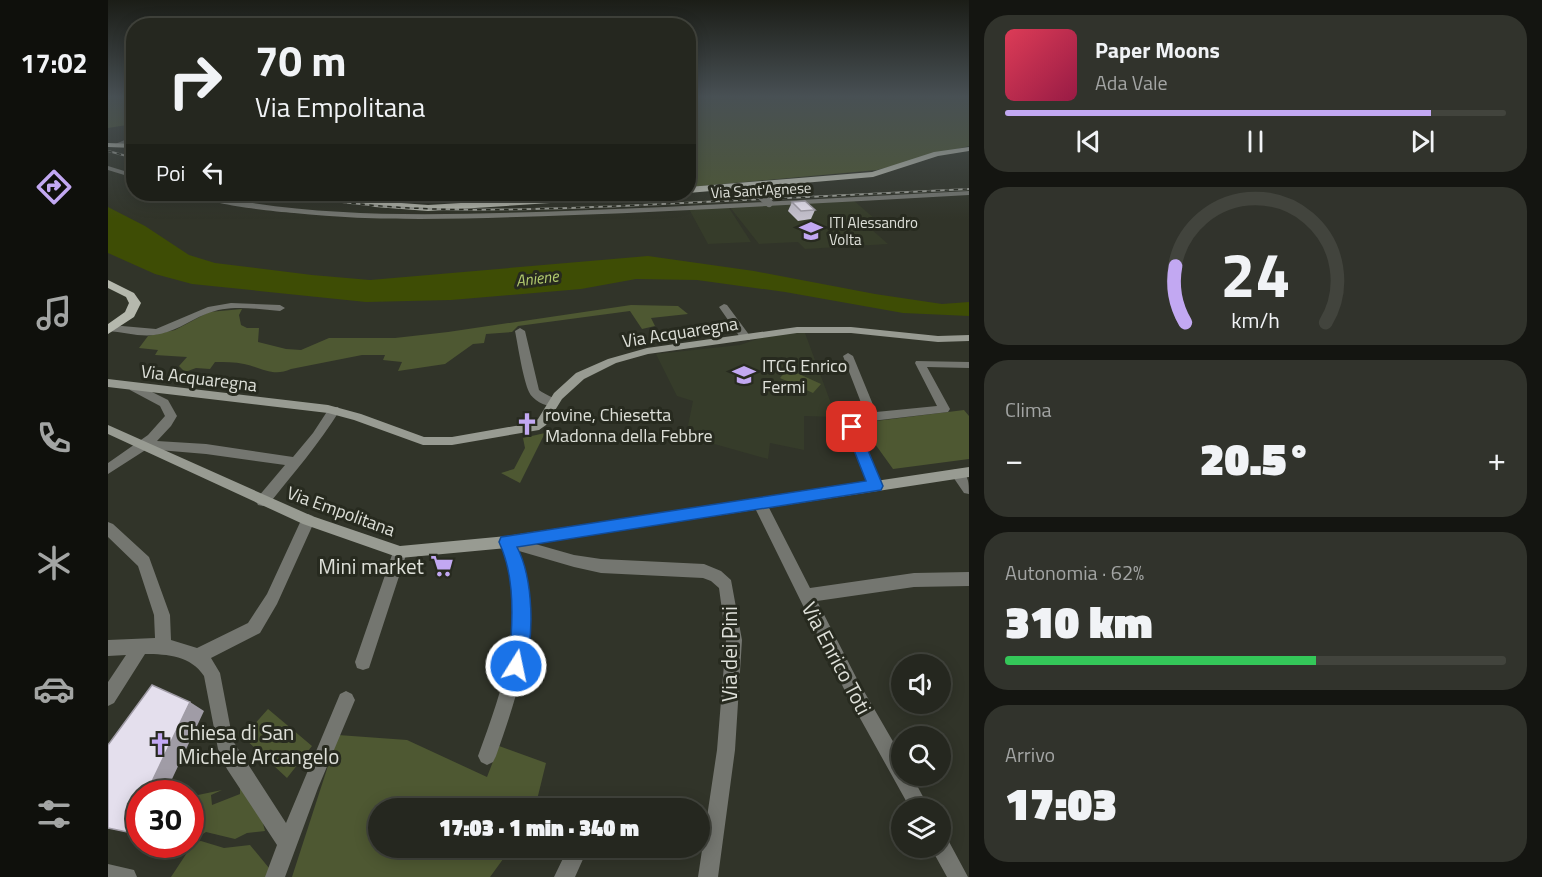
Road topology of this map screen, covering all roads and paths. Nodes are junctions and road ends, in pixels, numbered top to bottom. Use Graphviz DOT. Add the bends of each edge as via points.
graph roads {
  1 [pos="969,149"];
  2 [pos="108,168"];
  3 [pos="126,174"];
  4 [pos="747,184"];
  5 [pos="696,189"];
  6 [pos="969,193"];
  7 [pos="232,201"];
  8 [pos="363,201"];
  9 [pos="538,201"];
  10 [pos="769,203"];
  11 [pos="108,283"];
  12 [pos="724,307"];
  13 [pos="280,308"];
  14 [pos="114,327"];
  15 [pos="520,331"];
  16 [pos="746,338"];
  17 [pos="969,338"];
  18 [pos="848,356"];
  19 [pos="969,365"];
  20 [pos="108,383"];
  21 [pos="134,387"];
  22 [pos="553,403"];
  23 [pos="334,410"];
  24 [pos="872,416"];
  25 [pos="108,429"];
  26 [pos="143,444"];
  27 [pos="296,462"];
  28 [pos="108,468"];
  29 [pos="963,473"];
  30 [pos="876,486"];
  31 [pos="969,489"];
  32 [pos="263,501"];
  33 [pos="760,504"];
  34 [pos="308,520"];
  35 [pos="108,528"];
  36 [pos="507,542"];
  37 [pos="400,552"];
  38 [pos="969,579"];
  39 [pos="805,596"];
  40 [pos="141,646"];
  41 [pos="163,646"];
  42 [pos="108,648"];
  43 [pos="198,656"];
  44 [pos="363,662"];
  45 [pos="108,698"];
  46 [pos="346,700"];
  47 [pos="487,756"];
  48 [pos="914,798"];
  49 [pos="288,843"];
  50 [pos="574,858"];
  51 [pos="947,858"];
  52 [pos="108,874"];
  53 [pos="127,877"];
  54 [pos="275,877"];
  55 [pos="564,877"];
  56 [pos="708,877"];
  57 [pos="958,877"];
  1 -- 4 [label="main road" via="937,154 878,173"];
  2 -- 3 [label="street"];
  4 -- 5 [label="main road"];
  4 -- 10 [label="street, bridge"];
  6 -- 10 [label="street, Via Sant'Agnese"];
  7 -- 10 [label="street, Via Sant'Agnese" via="278,210 356,215 470,216"];
  8 -- 9 [label="main road" via="435,208"];
  11 -- 14 [label="main road" via="135,301 132,312"];
  12 -- 16 [label="street"];
  13 -- 14 [label="street" via="214,308 170,329 148,333"];
  15 -- 22 [label="street" via="534,392"];
  16 -- 17 [label="main road, Via Acquaregna" via="807,330 851,330"];
  16 -- 22 [label="main road, Via Acquaregna" via="668,347 612,360 580,376"];
  18 -- 24 [label="street"];
  19 -- 24 [label="street" via="920,363 944,409"];
  20 -- 21 [label="main road, Via Acquaregna"];
  21 -- 23 [label="main road, Via Acquaregna"];
  21 -- 26 [label="street" via="161,400 171,412 168,422"];
  22 -- 23 [label="main road, Via Acquaregna" via="542,422 532,429 448,441 415,439"];
  23 -- 27 [label="street"];
  24 -- 30 [label="street" via="857,418 852,427"];
  25 -- 26 [label="main road, Via Empolitana"];
  26 -- 27 [label="street"];
  26 -- 28 [label="street"];
  26 -- 32 [label="main road, Via Empolitana"];
  27 -- 32 [label="street"];
  29 -- 30 [label="main road, Via Empolitana"];
  29 -- 31 [label="street"];
  30 -- 33 [label="main road, Via Empolitana"];
  32 -- 34 [label="main road, Via Empolitana"];
  33 -- 36 [label="main road, Via Empolitana"];
  33 -- 39 [label="street, Via Enrico Toti"];
  34 -- 37 [label="main road, Via Empolitana"];
  34 -- 43 [label="street" via="272,599 254,627"];
  35 -- 41 [label="street" via="144,562 162,615"];
  36 -- 37 [label="main road, Via Empolitana"];
  36 -- 47 [label="street" via="518,576 522,611 520,648"];
  36 -- 56 [label="street, Via dei Pini" via="601,566 704,571 726,585 733,634 732,684"];
  37 -- 44 [label="street"];
  38 -- 39 [label="street" via="915,580"];
  39 -- 48 [label="street, Via Enrico Toti"];
  40 -- 41 [label="street"];
  40 -- 42 [label="street"];
  40 -- 45 [label="street"];
  41 -- 43 [label="street"];
  43 -- 49 [label="street" via="212,673 220,729 230,755"];
  46 -- 49 [label="street"];
  49 -- 54 [label="street"];
  50 -- 55 [label="street"];
  51 -- 57 [label="street"];
  52 -- 53 [label="street"];
}
